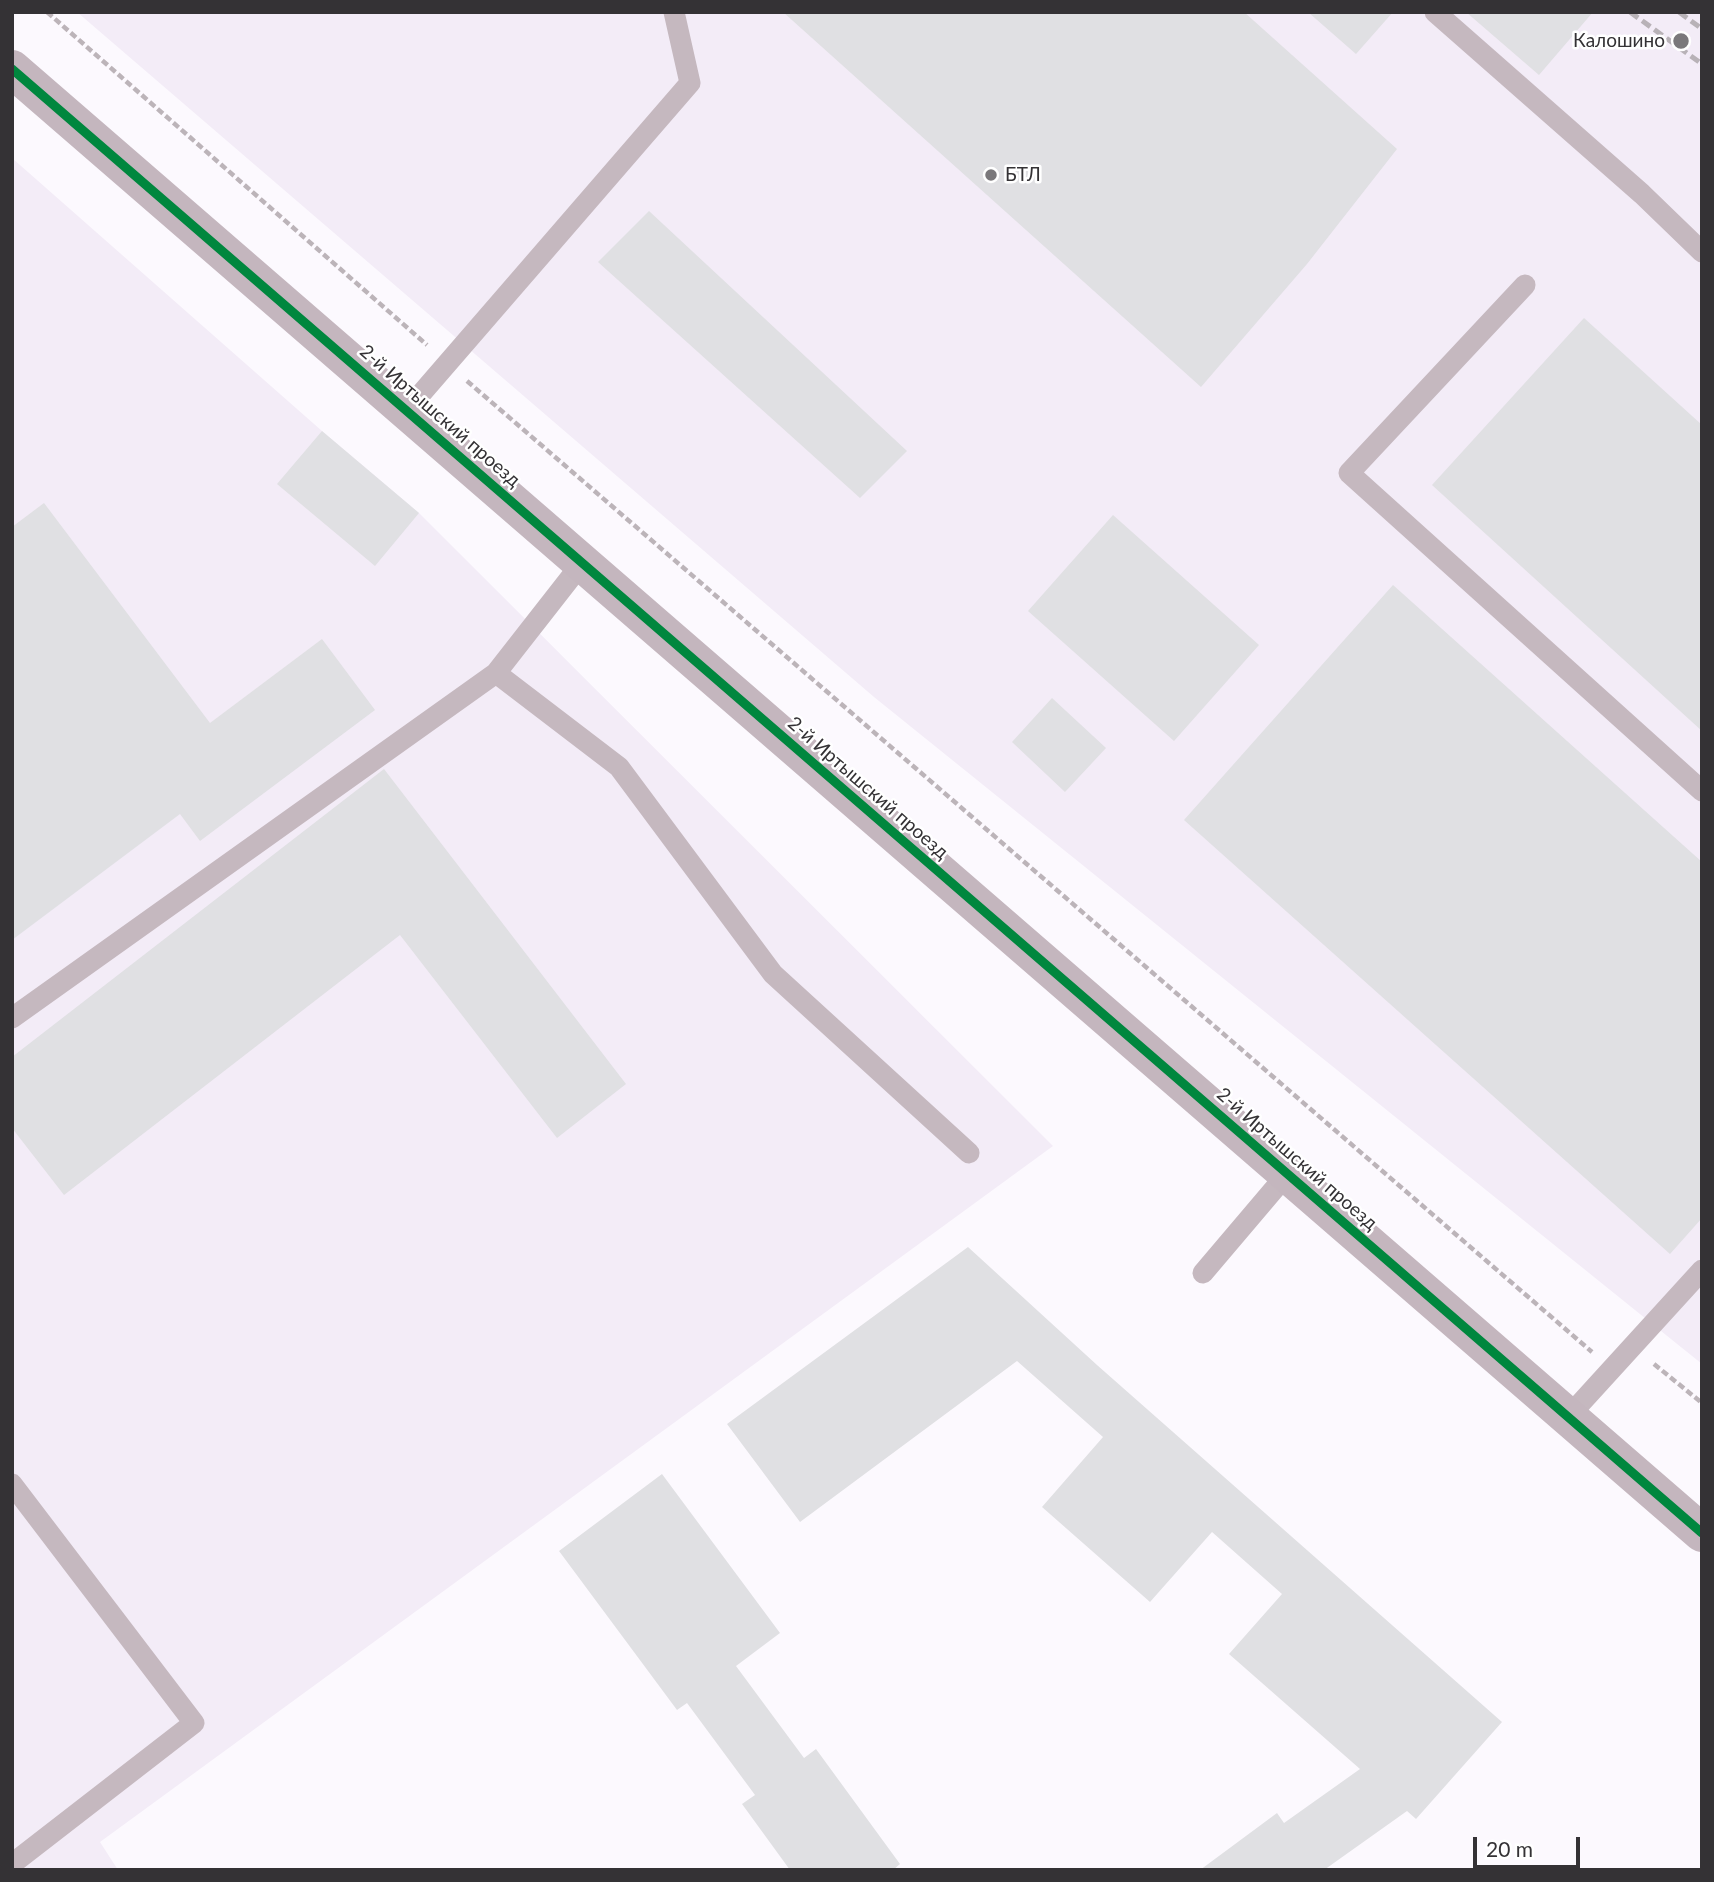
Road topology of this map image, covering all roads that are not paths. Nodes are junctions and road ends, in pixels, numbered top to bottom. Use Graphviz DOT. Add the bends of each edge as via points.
graph roads {
  1 [pos="674,12"];
  2 [pos="1434,12"];
  3 [pos="12,69"];
  4 [pos="1702,252"];
  5 [pos="1525,285"];
  6 [pos="407,411"];
  7 [pos="582,563"];
  8 [pos="495,673"];
  9 [pos="1702,791"];
  10 [pos="12,1018"];
  11 [pos="969,1153"];
  12 [pos="1287,1174"];
  13 [pos="1702,1270"];
  14 [pos="1203,1273"];
  15 [pos="1568,1417"];
  16 [pos="12,1484"];
  17 [pos="1702,1534"];
  18 [pos="12,1864"];
  1 -- 6 [label="lane" via="690,83"];
  2 -- 4 [label="lane"];
  3 -- 6 [label="street, 2-й Иртышский проезд"];
  5 -- 9 [label="lane" via="1349,473"];
  6 -- 7 [label="street, 2-й Иртышский проезд"];
  7 -- 8 [label="lane"];
  7 -- 12 [label="street, 2-й Иртышский проезд"];
  8 -- 10 [label="lane"];
  8 -- 11 [label="lane" via="619,767 773,974"];
  12 -- 14 [label="lane"];
  12 -- 15 [label="street, 2-й Иртышский проезд"];
  13 -- 15 [label="lane"];
  15 -- 17 [label="street, 2-й Иртышский проезд"];
  16 -- 18 [label="lane" via="194,1723"];
}
